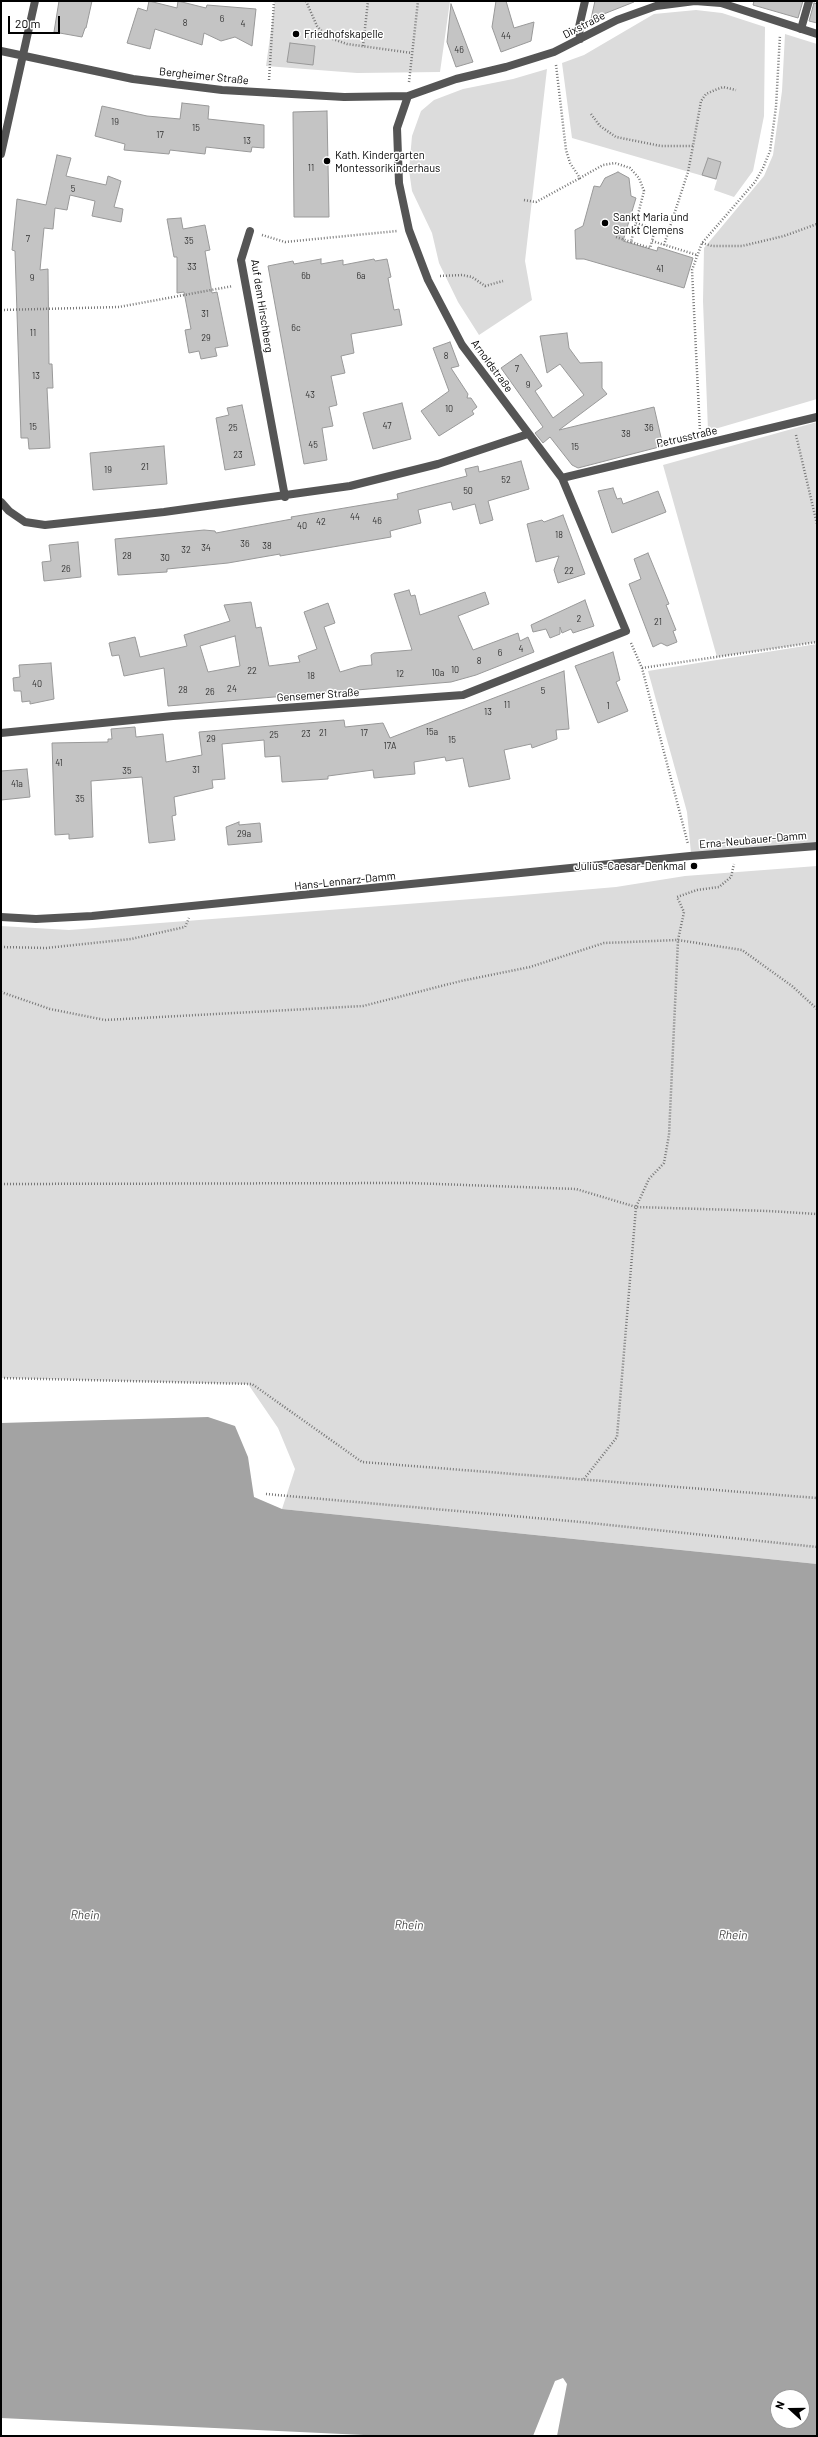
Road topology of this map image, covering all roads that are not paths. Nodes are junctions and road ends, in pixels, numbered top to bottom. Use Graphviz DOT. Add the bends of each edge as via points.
graph roads {
  1 [pos="35,1"];
  2 [pos="585,1"];
  3 [pos="809,1"];
  4 [pos="730,4"];
  5 [pos="801,29"];
  6 [pos="817,34"];
  7 [pos="580,39"];
  8 [pos="1,51"];
  9 [pos="21,56"];
  10 [pos="408,96"];
  11 [pos="1,154"];
  12 [pos="250,231"];
  13 [pos="817,417"];
  14 [pos="528,434"];
  15 [pos="562,478"];
  16 [pos="285,496"];
  17 [pos="1,502"];
  18 [pos="626,631"];
  19 [pos="1,733"];
  20 [pos="817,846"];
  21 [pos="690,856"];
  22 [pos="1,917"];
  1 -- 9 [label="street"];
  2 -- 7 [label="street" via="579,27"];
  3 -- 5 [label="street"];
  4 -- 5 [label="street, Dixstraße"];
  4 -- 7 [label="street, Dixstraße" via="695,1 656,6 617,20"];
  5 -- 6 [label="street, Dixstraße"];
  7 -- 10 [label="street, Dixstraße" via="554,52 456,79"];
  8 -- 9 [label="street, Bergheimer Straße"];
  9 -- 10 [label="street, Bergheimer Straße" via="133,79 222,90 344,97"];
  9 -- 11 [label="street"];
  10 -- 14 [label="street, Arnoldstraße" via="396,128 399,184 409,230 428,280 462,345"];
  12 -- 16 [label="street, Auf dem Hirschberg" via="241,260"];
  13 -- 15 [label="street, Petrusstraße"];
  14 -- 15 [label="street, Arnoldstraße"];
  14 -- 16 [label="street" via="438,464 350,486"];
  15 -- 18 [label="street, Arnoldstraße"];
  16 -- 17 [label="street" via="45,525 25,522"];
  18 -- 19 [label="street, Gensemer Straße" via="464,695 173,716"];
  20 -- 21 [label="street, Erna-Neubauer-Damm"];
  21 -- 22 [label="street, Hans-Lennarz-Damm" via="92,916"];
}
